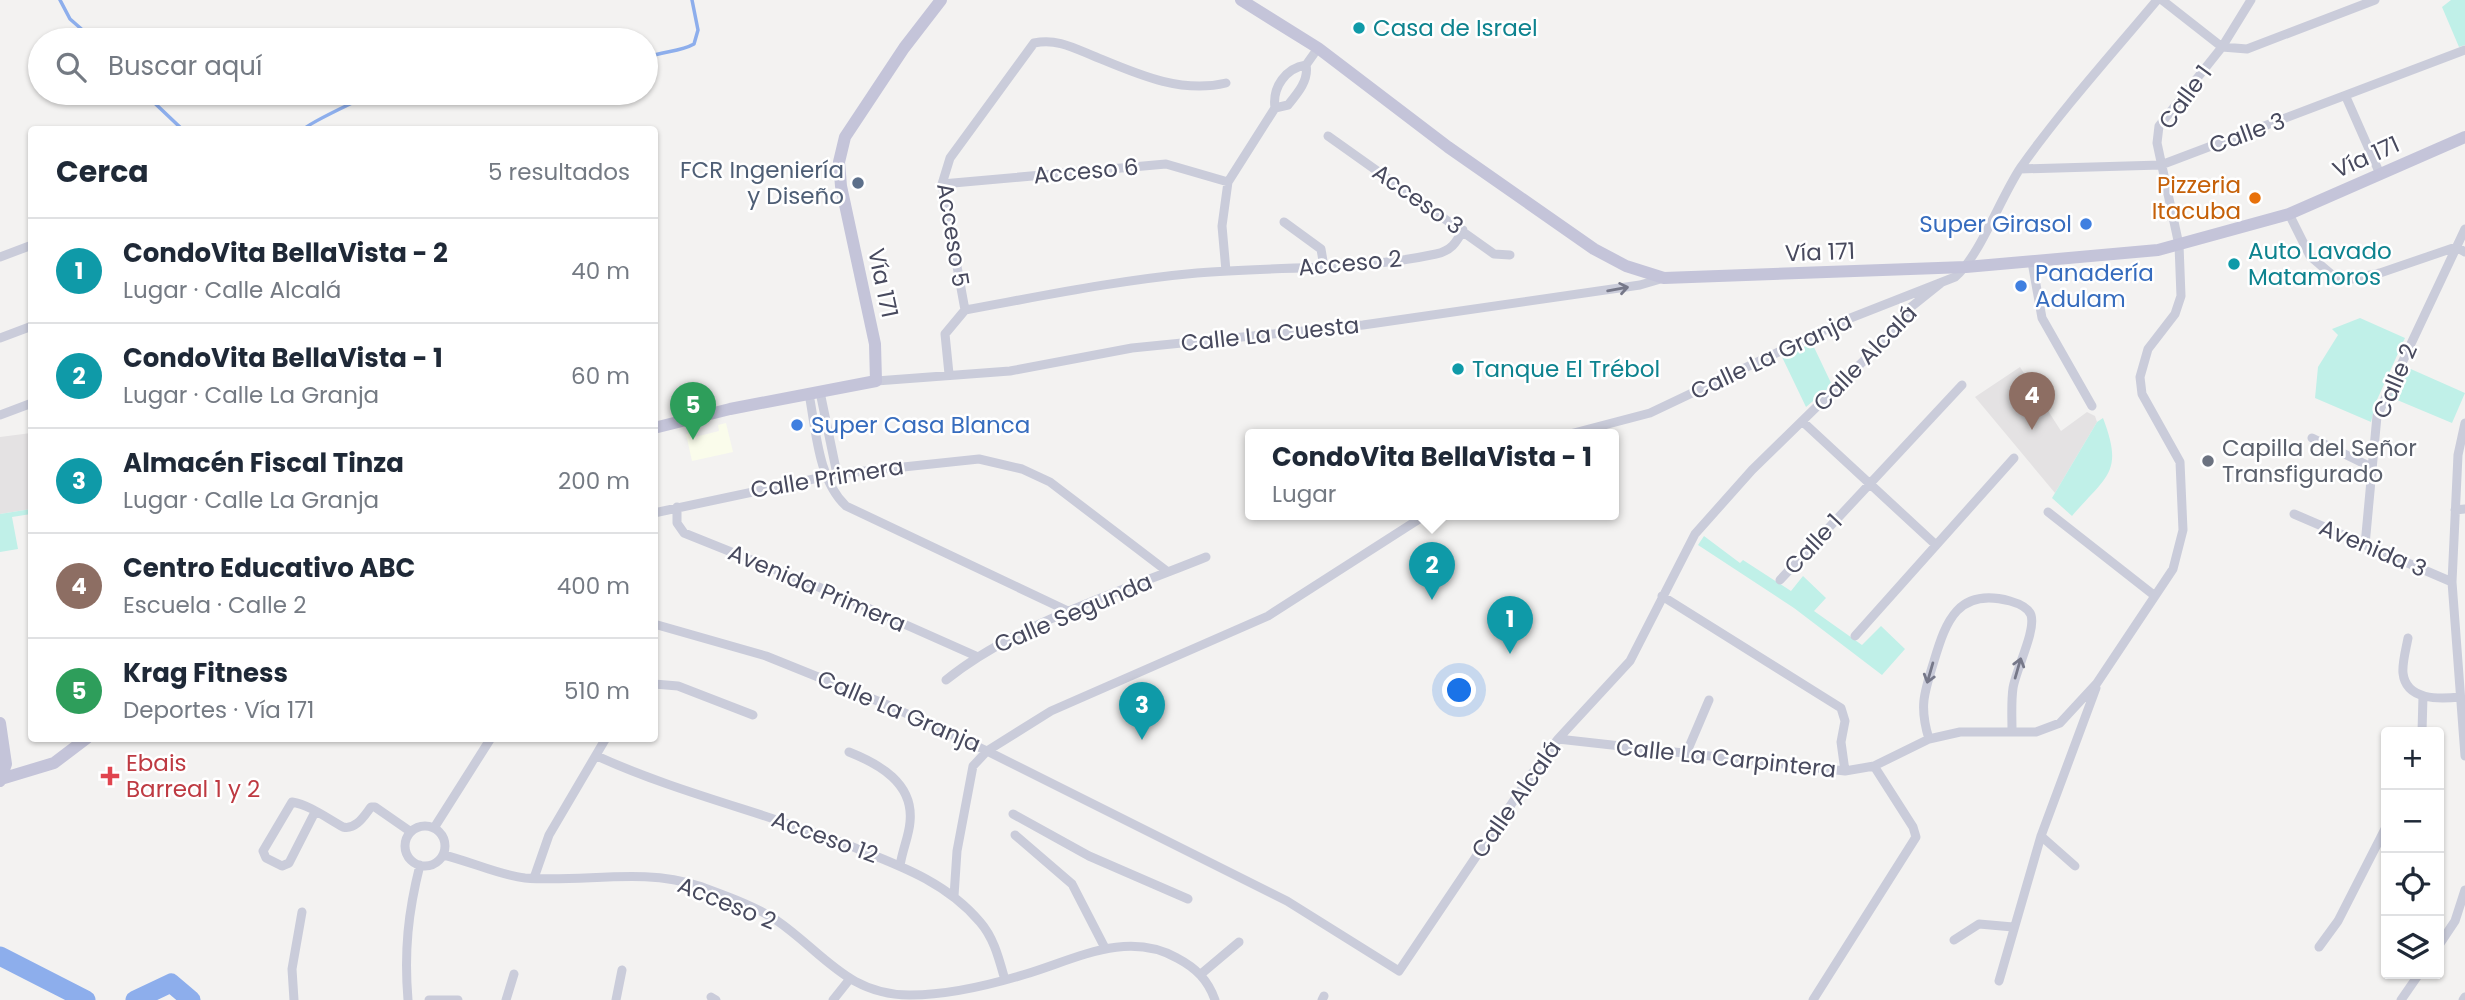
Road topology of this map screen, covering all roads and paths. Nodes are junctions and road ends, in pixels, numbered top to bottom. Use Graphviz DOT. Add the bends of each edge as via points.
graph roads {
  1 [pos="941,0"];
  2 [pos="1241,0"];
  3 [pos="2160,0"];
  4 [pos="2251,0"];
  5 [pos="2375,0"];
  6 [pos="2222,47"];
  7 [pos="1318,48"];
  8 [pos="2465,50"];
  9 [pos="1306,65"];
  10 [pos="1226,83"];
  11 [pos="2346,97"];
  12 [pos="1275,108"];
  13 [pos="1328,136"];
  14 [pos="2465,137"];
  15 [pos="2161,165"];
  16 [pos="2020,170"];
  17 [pos="2380,174"];
  18 [pos="1228,182"];
  19 [pos="942,184"];
  20 [pos="2289,214"];
  21 [pos="1284,222"];
  22 [pos="2465,229"];
  23 [pos="1463,230"];
  24 [pos="2179,245"];
  25 [pos="28,246"];
  26 [pos="2461,250"];
  27 [pos="1510,255"];
  28 [pos="0,257"];
  29 [pos="2032,262"];
  30 [pos="1324,267"];
  31 [pos="1966,267"];
  32 [pos="1226,271"];
  33 [pos="1664,278"];
  34 [pos="1941,282"];
  35 [pos="1886,304"];
  36 [pos="965,310"];
  37 [pos="1898,325"];
  38 [pos="28,328"];
  39 [pos="0,338"];
  40 [pos="949,374"];
  41 [pos="876,381"];
  42 [pos="1962,385"];
  43 [pos="814,393"];
  44 [pos="28,404"];
  45 [pos="2092,405"];
  46 [pos="0,415"];
  47 [pos="1803,422"];
  48 [pos="2465,423"];
  49 [pos="658,427"];
  50 [pos="1589,429"];
  51 [pos="2312,438"];
  52 [pos="2014,457"];
  53 [pos="2371,467"];
  54 [pos="837,474"];
  55 [pos="827,475"];
  56 [pos="1870,484"];
  57 [pos="677,507"];
  58 [pos="2465,509"];
  59 [pos="2455,510"];
  60 [pos="658,512"];
  61 [pos="2048,512"];
  62 [pos="2294,514"];
  63 [pos="1418,520"];
  64 [pos="1936,545"];
  65 [pos="2365,545"];
  66 [pos="1206,557"];
  67 [pos="1168,572"];
  68 [pos="1780,580"];
  69 [pos="2452,582"];
  70 [pos="1662,596"];
  71 [pos="2155,596"];
  72 [pos="1070,612"];
  73 [pos="658,625"];
  74 [pos="1855,636"];
  75 [pos="2407,638"];
  76 [pos="976,656"];
  77 [pos="946,680"];
  78 [pos="2098,683"];
  79 [pos="658,684"];
  80 [pos="2423,696"];
  81 [pos="2460,697"];
  82 [pos="1709,700"];
  83 [pos="2463,714"];
  84 [pos="753,715"];
  85 [pos="0,723"];
  86 [pos="2422,727"];
  87 [pos="2012,731"];
  88 [pos="1558,739"];
  89 [pos="1929,740"];
  90 [pos="82,742"];
  91 [pos="488,742"];
  92 [pos="604,742"];
  93 [pos="987,751"];
  94 [pos="849,752"];
  95 [pos="1686,754"];
  96 [pos="597,755"];
  97 [pos="2465,755"];
  98 [pos="1874,765"];
  99 [pos="1845,771"];
  100 [pos="1,780"];
  101 [pos="315,812"];
  102 [pos="1013,814"];
  103 [pos="434,828"];
  104 [pos="1038,830"];
  105 [pos="411,832"];
  106 [pos="1015,835"];
  107 [pos="2041,836"];
  108 [pos="2381,837"];
  109 [pos="1029,847"];
  110 [pos="443,855"];
  111 [pos="420,865"];
  112 [pos="900,866"];
  113 [pos="2075,866"];
  114 [pos="534,878"];
  115 [pos="2465,890"];
  116 [pos="954,896"];
  117 [pos="1188,899"];
  118 [pos="302,912"];
  119 [pos="2013,927"];
  120 [pos="2444,938"];
  121 [pos="1954,940"];
  122 [pos="1239,942"];
  123 [pos="2319,947"];
  124 [pos="1105,948"];
  125 [pos="622,970"];
  126 [pos="514,974"];
  127 [pos="1201,974"];
  128 [pos="2416,979"];
  129 [pos="849,980"];
  130 [pos="1005,980"];
  131 [pos="1999,981"];
  132 [pos="294,1000"];
  133 [pos="408,1000"];
  134 [pos="429,1000"];
  135 [pos="458,1000"];
  136 [pos="506,1000"];
  137 [pos="616,1000"];
  138 [pos="833,1000"];
  139 [pos="1215,1000"];
  140 [pos="1813,1000"];
  141 [pos="2401,1000"];
  1 -- 41 [label="main road, Vía 171" via="845,137 839,162 875,344"];
  2 -- 7 [label="main road, Vía 171"];
  3 -- 6 [label="street"];
  3 -- 16 [label="street" via="2059,115"];
  4 -- 6 [label="street, Calle 1"];
  5 -- 6 [label="street" via="2248,49"];
  6 -- 15 [label="street, Calle 1" via="2159,126"];
  7 -- 9 [label="street"];
  7 -- 33 [label="main road, Vía 171" via="1448,148 1594,249"];
  8 -- 11 [label="street, Calle 3"];
  9 -- 12 [label="street" via="1308,74 1289,105"];
  9 -- 12 [label="street" via="1295,66 1280,81 1273,95"];
  10 -- 19 [label="street, Acceso 5" via="1183,87 1062,43 1034,43 950,158"];
  11 -- 15 [label="street, Calle 3"];
  11 -- 17 [label="street"];
  12 -- 18 [label="street"];
  13 -- 23 [label="street, Acceso 3"];
  14 -- 17 [label="main road, Vía 171"];
  15 -- 16 [label="street, Calle 3"];
  15 -- 24 [label="street, Calle 1"];
  16 -- 31 [label="street"];
  17 -- 20 [label="main road, Vía 171"];
  18 -- 19 [label="street, Acceso 6" via="1166,164"];
  18 -- 32 [label="street" via="1222,226"];
  19 -- 36 [label="street, Acceso 5"];
  20 -- 24 [label="main road, Vía 171"];
  20 -- 26 [label="street" via="2310,256 2331,274 2347,280"];
  21 -- 30 [label="street" via="1321,249"];
  22 -- 26 [label="street, Calle 2"];
  23 -- 27 [label="street, Acceso 3" via="1494,254"];
  23 -- 30 [label="street, Acceso 2" via="1449,250 1438,253"];
  24 -- 29 [label="main road, Vía 171"];
  24 -- 71 [label="street, Calle La Carpintera" via="2181,296 2175,314 2148,349 2140,377 2141,394 2180,462 2182,486 2183,530 2173,569"];
  25 -- 28 [label="street"];
  26 -- 53 [label="street, Calle 2" via="2377,416"];
  29 -- 31 [label="main road, Vía 171"];
  29 -- 45 [label="street" via="2042,318"];
  30 -- 32 [label="street, Acceso 2"];
  31 -- 33 [label="main road, Vía 171"];
  31 -- 34 [label="street, Calle La Granja"];
  32 -- 36 [label="street, Acceso 5" via="1116,283"];
  40 -- 33 [label="street, Calle La Cuesta, one-way" via="1010,370 1132,348 1363,325 1571,297"];
  34 -- 35 [label="street, Calle La Granja"];
  34 -- 37 [label="street, Calle Alcalá" via="1911,307"];
  35 -- 37 [label="street" via="1896,310"];
  35 -- 50 [label="street, Calle La Granja" via="1650,413"];
  36 -- 40 [label="street" via="945,334"];
  37 -- 47 [label="street, Calle Alcalá"];
  38 -- 39 [label="street"];
  40 -- 41 [label="street, Calle La Cuesta"];
  41 -- 43 [label="main road"];
  42 -- 56 [label="street, Calle 1"];
  43 -- 49 [label="main road"];
  43 -- 54 [label="street"];
  43 -- 55 [label="street"];
  44 -- 46 [label="street"];
  47 -- 56 [label="street"];
  47 -- 70 [label="street, Calle Alcalá" via="1695,534"];
  48 -- 59 [label="street"];
  51 -- 53 [label="street"];
  52 -- 64 [label="street"];
  53 -- 65 [label="street, Calle 2"];
  54 -- 55 [label="street, Calle Primera"];
  54 -- 67 [label="street, Calle Primera" via="967,459 1000,463 1049,482"];
  55 -- 57 [label="street, Calle Primera"];
  55 -- 72 [label="street" via="835,496 858,514"];
  56 -- 64 [label="street"];
  56 -- 68 [label="street, Calle 1"];
  57 -- 60 [label="street, Calle Primera"];
  57 -- 76 [label="street, Avenida Primera" via="677,523 684,533"];
  58 -- 59 [label="street"];
  59 -- 69 [label="street"];
  61 -- 71 [label="street"];
  62 -- 65 [label="street, Avenida 3"];
  63 -- 93 [label="street, Calle La Granja" via="1268,616 1051,711"];
  64 -- 74 [label="street"];
  65 -- 69 [label="street, Avenida 3"];
  66 -- 67 [label="street, Calle Segunda"];
  67 -- 72 [label="street, Calle Segunda"];
  69 -- 81 [label="street"];
  70 -- 88 [label="street, Calle Alcalá" via="1630,661"];
  70 -- 99 [label="street" via="1841,708"];
  71 -- 78 [label="street, Calle La Carpintera"];
  72 -- 76 [label="street, Calle Segunda"];
  73 -- 93 [label="street, Calle La Granja" via="766,656"];
  75 -- 80 [label="street" via="2403,674 2409,686"];
  76 -- 77 [label="street, Calle Segunda"];
  78 -- 87 [label="street, Calle La Carpintera" via="2060,723 2036,732"];
  78 -- 107 [label="street"];
  79 -- 84 [label="street" via="678,686"];
  80 -- 81 [label="street" via="2433,700"];
  80 -- 86 [label="street"];
  81 -- 83 [label="street"];
  82 -- 95 [label="street"];
  83 -- 97 [label="street"];
  85 -- 100 [label="main road" via="6,764"];
  87 -- 89 [label="street, Calle La Carpintera" via="1960,732"];
  87 -- 89 [label="street, one-way" via="2014,684 2032,617 2028,609 1993,597 1982,598 1948,618 1924,696 1922,712"];
  88 -- 93 [label="street, Calle Alcalá" via="1399,971 1287,901"];
  88 -- 95 [label="street, Calle La Carpintera"];
  89 -- 98 [label="street, Calle La Carpintera"];
  90 -- 100 [label="main road" via="54,763"];
  91 -- 103 [label="street"];
  92 -- 96 [label="street"];
  93 -- 116 [label="street" via="972,766"];
  94 -- 112 [label="street" via="878,764 895,778 907,798 910,822"];
  95 -- 99 [label="street, Calle La Carpintera"];
  96 -- 112 [label="street, Acceso 12" via="639,775 737,805"];
  96 -- 114 [label="street" via="549,835"];
  98 -- 99 [label="street, Calle La Carpintera"];
  98 -- 140 [label="street" via="1916,837"];
  101 -- 101 [label="street" via="289,863 282,866 266,858 263,851 289,805 297,803"];
  101 -- 105 [label="street" via="347,829 375,807"];
  102 -- 104 [label="street"];
  103 -- 105 [label="street" via="422,826"];
  103 -- 110 [label="street" via="443,836"];
  104 -- 109 [label="street"];
  104 -- 117 [label="street"];
  105 -- 111 [label="street" via="406,851"];
  106 -- 109 [label="street"];
  107 -- 113 [label="street"];
  107 -- 119 [label="street"];
  108 -- 123 [label="street" via="2338,921"];
  109 -- 124 [label="street" via="1072,884"];
  110 -- 111 [label="street" via="433,864"];
  110 -- 114 [label="street, Acceso 2"];
  111 -- 133 [label="street" via="407,915 404,958"];
  112 -- 116 [label="street, Acceso 12"];
  114 -- 129 [label="street, Acceso 2" via="661,877 699,886 773,918"];
  115 -- 120 [label="street"];
  116 -- 130 [label="street, Acceso 12" via="990,936"];
  118 -- 132 [label="street" via="292,968"];
  119 -- 121 [label="street" via="1979,924"];
  119 -- 131 [label="street"];
  122 -- 127 [label="street"];
  124 -- 127 [label="street, Acceso 2" via="1146,946 1166,952"];
  124 -- 130 [label="street, Acceso 2"];
  125 -- 137 [label="street"];
  126 -- 136 [label="street"];
  127 -- 139 [label="street, Acceso 2"];
  128 -- 141 [label="street"];
  129 -- 130 [label="street, Acceso 2" via="865,989 912,995"];
  129 -- 138 [label="street"];
  134 -- 135 [label="street"];
}
